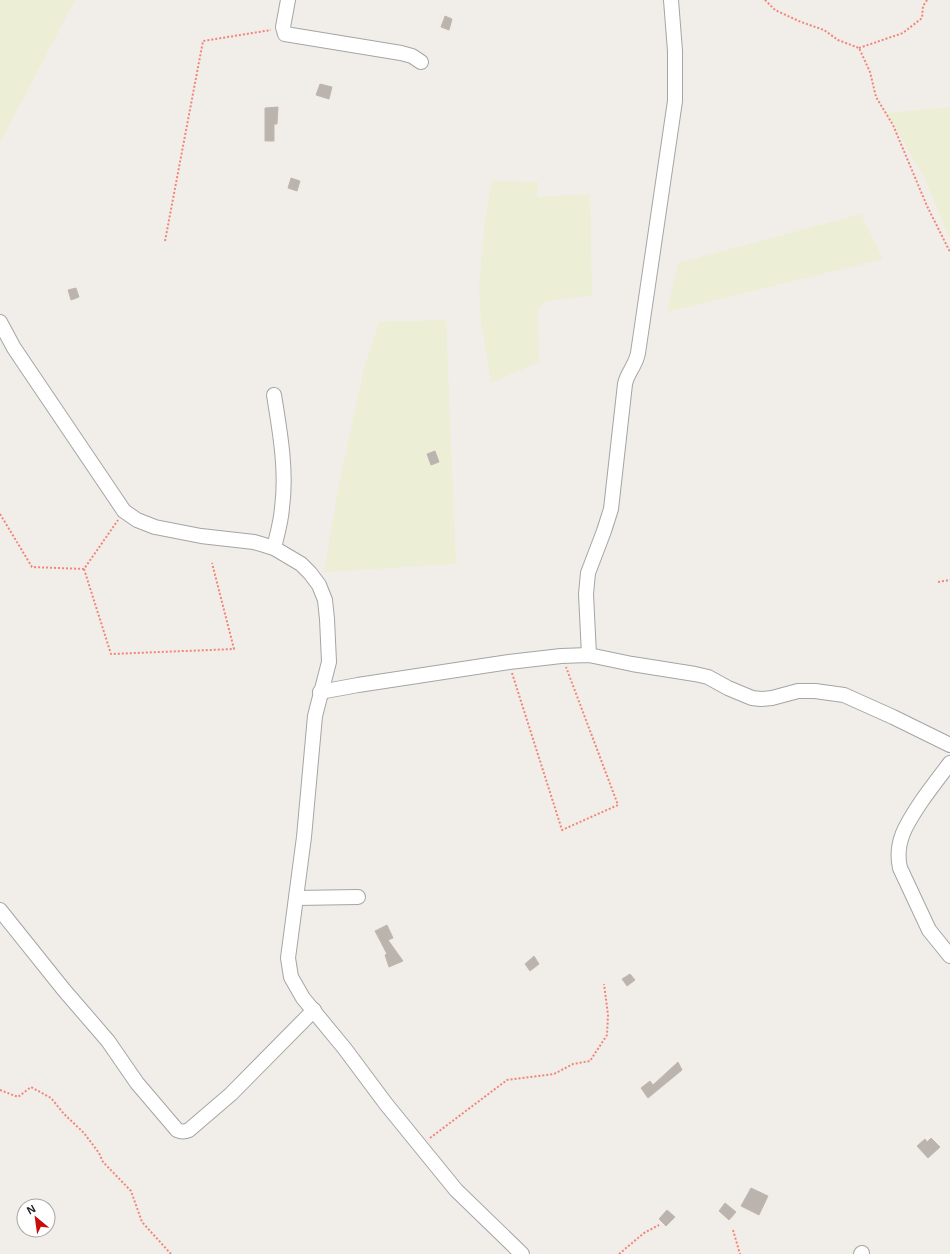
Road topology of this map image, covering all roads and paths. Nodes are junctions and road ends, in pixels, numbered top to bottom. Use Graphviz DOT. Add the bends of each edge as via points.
graph roads {
  1 [pos="288,0"];
  2 [pos="671,0"];
  3 [pos="765,0"];
  4 [pos="927,0"];
  5 [pos="284,32"];
  6 [pos="858,48"];
  7 [pos="421,62"];
  8 [pos="165,241"];
  9 [pos="950,252"];
  10 [pos="0,322"];
  11 [pos="274,395"];
  12 [pos="124,511"];
  13 [pos="0,514"];
  14 [pos="274,548"];
  15 [pos="212,563"];
  16 [pos="84,569"];
  17 [pos="950,580"];
  18 [pos="938,582"];
  19 [pos="589,655"];
  20 [pos="561,656"];
  21 [pos="509,662"];
  22 [pos="320,692"];
  23 [pos="950,745"];
  24 [pos="950,763"];
  25 [pos="358,897"];
  26 [pos="296,898"];
  27 [pos="0,910"];
  28 [pos="950,956"];
  29 [pos="604,984"];
  30 [pos="314,1010"];
  31 [pos="0,1090"];
  32 [pos="420,1146"];
  33 [pos="658,1225"];
  34 [pos="733,1230"];
  35 [pos="172,1254"];
  36 [pos="522,1254"];
  37 [pos="619,1254"];
  38 [pos="740,1254"];
  1 -- 5 [label="street" via="282,27"];
  2 -- 19 [label="street" via="675,101 638,353 625,384 610,509 588,574 586,594"];
  3 -- 6 [label="path" via="775,10 824,30 838,40"];
  4 -- 6 [label="path" via="923,6 922,18 903,33"];
  5 -- 7 [label="street" via="292,36 401,53"];
  5 -- 8 [label="path" via="269,30 203,41"];
  6 -- 9 [label="path" via="870,72 876,97 893,125"];
  10 -- 12 [label="street" via="14,348"];
  11 -- 14 [label="street" via="284,477 282,508"];
  12 -- 14 [label="street" via="137,520 155,527 201,536 254,542"];
  12 -- 16 [label="path"];
  13 -- 16 [label="path" via="32,567"];
  14 -- 22 [label="street" via="310,573 319,585 324,600 329,662"];
  15 -- 16 [label="path" via="234,649 111,654"];
  17 -- 18 [label="path"];
  19 -- 20 [label="street"];
  19 -- 23 [label="street" via="708,677 752,698 772,698 798,691 844,695"];
  20 -- 21 [label="street"];
  20 -- 21 [label="path" via="618,805 562,830"];
  21 -- 22 [label="street"];
  22 -- 26 [label="street" via="315,716"];
  24 -- 28 [label="street" via="903,830 898,860 930,930"];
  25 -- 26 [label="street"];
  26 -- 30 [label="street" via="288,958 291,977 303,998"];
  27 -- 30 [label="street" via="108,1041 155,1105 180,1132 189,1130 231,1094"];
  29 -- 32 [label="path" via="608,1015 607,1035 590,1061 573,1064 554,1074 507,1080"];
  30 -- 32 [label="street"];
  31 -- 35 [label="path" via="18,1097 31,1087 52,1098 84,1133 103,1162 131,1191 142,1222"];
  32 -- 36 [label="street" via="456,1190"];
  33 -- 37 [label="path"];
  34 -- 38 [label="path"];
}
